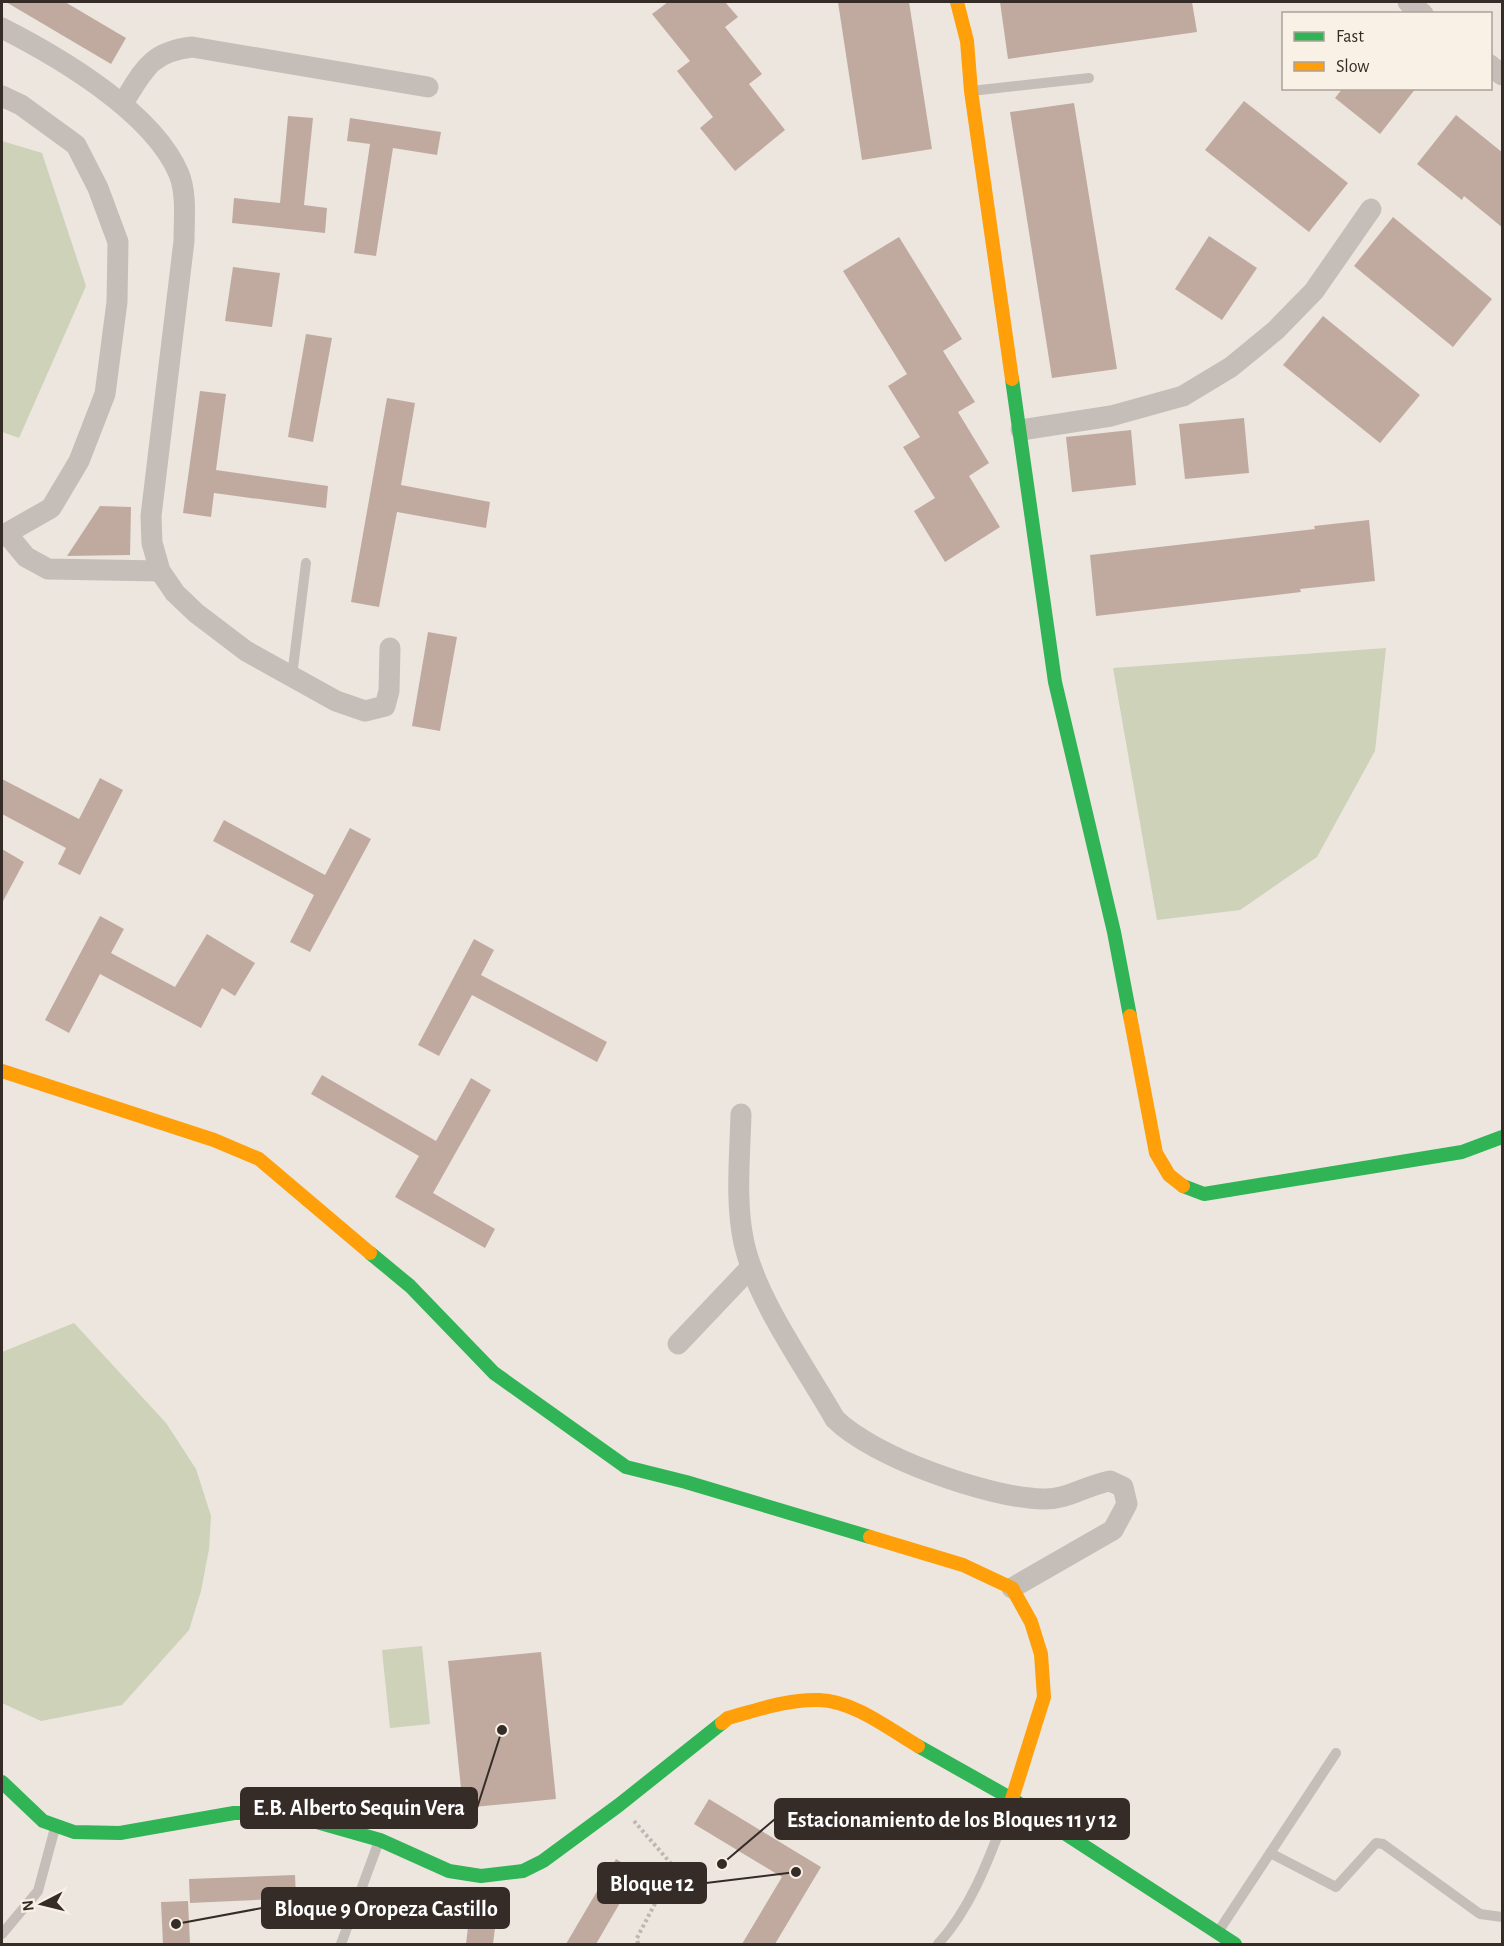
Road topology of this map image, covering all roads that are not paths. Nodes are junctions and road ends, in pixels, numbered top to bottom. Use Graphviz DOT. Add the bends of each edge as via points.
graph roads {
  1 [pos="957,2"];
  2 [pos="1408,2"];
  3 [pos="1420,12"];
  4 [pos="2,28"];
  5 [pos="1089,78"];
  6 [pos="428,87"];
  7 [pos="971,91"];
  8 [pos="2,96"];
  9 [pos="123,103"];
  10 [pos="1371,209"];
  11 [pos="1021,430"];
  12 [pos="4,535"];
  13 [pos="306,563"];
  14 [pos="160,571"];
  15 [pos="390,648"];
  16 [pos="292,676"];
  17 [pos="2,1071"];
  18 [pos="741,1114"];
  19 [pos="1503,1137"];
  20 [pos="751,1268"];
  21 [pos="678,1344"];
  22 [pos="1012,1588"];
  23 [pos="1336,1753"];
  24 [pos="2,1782"];
  25 [pos="1012,1799"];
  26 [pos="56,1825"];
  27 [pos="380,1840"];
  28 [pos="1270,1854"];
  29 [pos="1503,1917"];
  30 [pos="1218,1932"];
  31 [pos="2,1934"];
  32 [pos="341,1944"];
  33 [pos="938,1944"];
  34 [pos="1235,1944"];
  1 -- 7 [label="street" via="967,41"];
  2 -- 3 [label="street"];
  4 -- 9 [label="street"];
  5 -- 7 [label="lane"];
  6 -- 9 [label="street" via="192,47 169,50 155,59"];
  7 -- 11 [label="street"];
  8 -- 12 [label="street" via="76,145 98,188 118,242 117,302 105,394 79,461 51,508"];
  9 -- 14 [label="street" via="154,136 178,173 184,198 184,242 152,516 152,543"];
  10 -- 11 [label="street" via="1314,291 1276,330 1231,367 1184,396 1111,416"];
  11 -- 19 [label="street" via="1055,682 1114,932 1162,1168 1187,1190 1204,1194 1462,1152"];
  12 -- 14 [label="street" via="26,557 48,569"];
  13 -- 16 [label="lane"];
  14 -- 16 [label="street" via="196,613 246,651"];
  15 -- 16 [label="street" via="385,706 365,711"];
  17 -- 22 [label="street" via="214,1140 259,1159 410,1286 494,1373 626,1467 963,1564"];
  18 -- 20 [label="street" via="740,1192 744,1241"];
  20 -- 21 [label="street"];
  20 -- 22 [label="street" via="835,1419 850,1434 921,1468 1006,1495 1046,1499 1110,1481 1123,1487 1127,1504 1113,1530"];
  22 -- 25 [label="street" via="1031,1622 1041,1654 1044,1697"];
  23 -- 28 [label="lane"];
  24 -- 26 [label="street" via="43,1821"];
  25 -- 27 [label="street" via="849,1707 819,1700 776,1705 728,1718 619,1805 543,1861 523,1870 481,1876 449,1871"];
  25 -- 30 [label="street"];
  25 -- 33 [label="lane" via="981,1876 948,1934"];
  26 -- 27 [label="street" via="74,1832 120,1833 234,1813 285,1813"];
  26 -- 31 [label="lane" via="38,1891"];
  27 -- 32 [label="lane"];
  28 -- 29 [label="lane" via="1336,1887 1376,1843 1383,1844 1480,1914"];
  28 -- 30 [label="lane"];
  30 -- 34 [label="street"];
}
